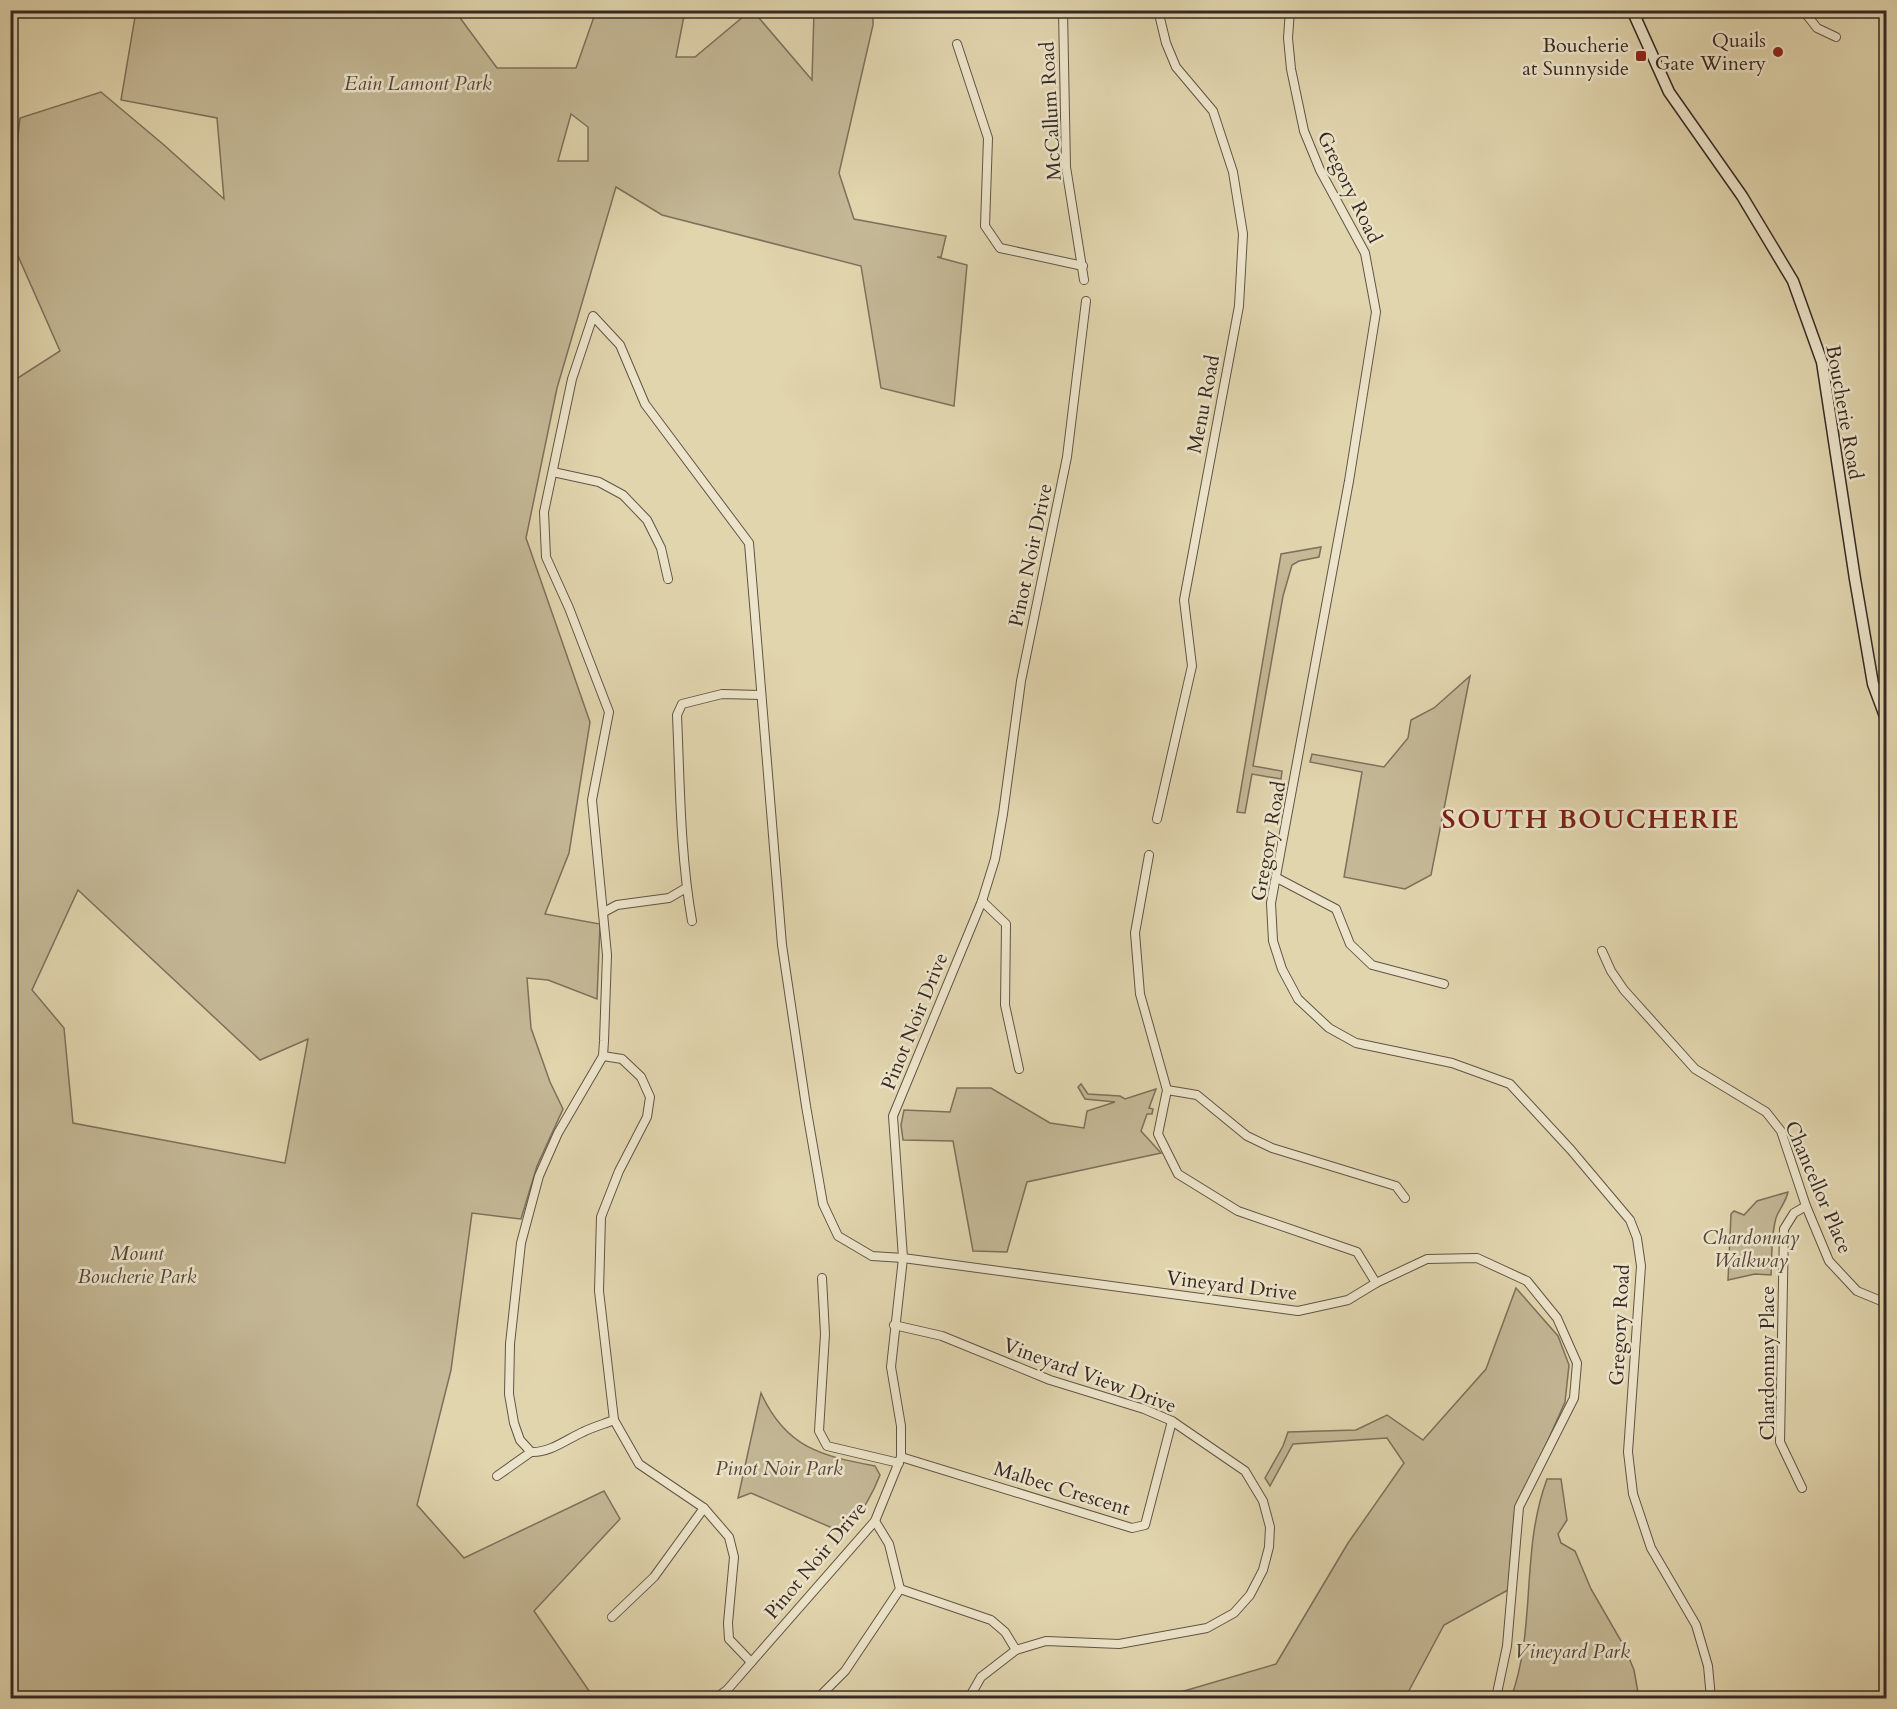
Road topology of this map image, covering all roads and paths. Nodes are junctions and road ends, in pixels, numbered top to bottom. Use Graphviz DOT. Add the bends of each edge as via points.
graph roads {
  1 [pos="567,10"];
  2 [pos="1063,10"];
  3 [pos="1158,10"];
  4 [pos="1290,10"];
  5 [pos="1651,10"];
  6 [pos="1803,10"];
  7 [pos="577,13"];
  8 [pos="1633,14"];
  9 [pos="1836,37"];
  10 [pos="957,44"];
  11 [pos="1083,266"];
  12 [pos="1084,280"];
  13 [pos="1086,301"];
  14 [pos="553,471"];
  15 [pos="669,579"];
  16 [pos="760,695"];
  17 [pos="1887,719"];
  18 [pos="1158,819"];
  19 [pos="1149,855"];
  20 [pos="1277,878"];
  21 [pos="686,888"];
  22 [pos="982,901"];
  23 [pos="604,912"];
  24 [pos="692,921"];
  25 [pos="1602,951"];
  26 [pos="1444,984"];
  27 [pos="603,1056"];
  28 [pos="1019,1069"];
  29 [pos="1167,1090"];
  30 [pos="1405,1198"];
  31 [pos="1806,1206"];
  32 [pos="903,1258"];
  33 [pos="822,1278"];
  34 [pos="1376,1283"];
  35 [pos="1887,1303"];
  36 [pos="894,1325"];
  37 [pos="614,1420"];
  38 [pos="1172,1421"];
  39 [pos="531,1452"];
  40 [pos="900,1460"];
  41 [pos="497,1476"];
  42 [pos="1802,1488"];
  43 [pos="704,1508"];
  44 [pos="876,1521"];
  45 [pos="900,1588"];
  46 [pos="612,1617"];
  47 [pos="1016,1650"];
  48 [pos="751,1662"];
  49 [pos="716,1698"];
  50 [pos="818,1698"];
  51 [pos="969,1698"];
  52 [pos="1496,1698"];
  53 [pos="1711,1698"];
  1 -- 7 [label="street"];
  2 -- 11 [label="street, McCallum Road" via="1066,166"];
  3 -- 18 [label="street, Menu Road" via="1176,67 1213,111 1233,172 1243,234 1239,306 1184,600 1192,666"];
  4 -- 20 [label="street, Gregory Road" via="1291,69 1304,131 1320,170 1365,253 1376,312"];
  5 -- 8 [label="street"];
  6 -- 9 [label="street" via="1817,28"];
  8 -- 17 [label="main road, Boucherie Road" via="1669,92 1742,196 1793,281 1822,362 1874,684"];
  10 -- 11 [label="street" via="988,138 985,226 1000,248"];
  11 -- 12 [label="street, McCallum Road"];
  13 -- 22 [label="street, Pinot Noir Drive" via="1067,457 1021,681 995,859"];
  14 -- 15 [label="street" via="599,482 623,495 647,520 661,548"];
  14 -- 16 [label="street, Vineyard Drive" via="573,379 593,316 620,345 645,404 749,543"];
  14 -- 23 [label="street" via="544,512 546,557 609,712 592,800"];
  16 -- 21 [label="street" via="722,694 682,704 677,714"];
  16 -- 32 [label="street, Vineyard Drive" via="782,945 823,1204 838,1236 872,1256"];
  19 -- 29 [label="street" via="1135,933 1140,994"];
  20 -- 26 [label="street" via="1336,909 1350,944 1372,965"];
  20 -- 53 [label="street, Gregory Road" via="1271,903 1273,941 1298,999 1329,1028 1356,1043 1452,1063 1510,1084 1630,1220 1641,1266 1628,1452 1633,1494 1651,1548 1696,1625 1708,1666"];
  21 -- 23 [label="street" via="669,898 617,905"];
  21 -- 24 [label="street"];
  22 -- 28 [label="street" via="1006,924 1005,1005"];
  22 -- 32 [label="street, Pinot Noir Drive" via="893,1116"];
  23 -- 27 [label="street" via="607,955"];
  25 -- 31 [label="street, Chancellor Place" via="1624,990 1695,1069 1766,1112 1781,1131"];
  27 -- 37 [label="street" via="622,1059 641,1077 650,1096 647,1117 601,1217 599,1291"];
  27 -- 39 [label="street" via="538,1176 521,1243 509,1394 520,1440"];
  29 -- 30 [label="street" via="1197,1095 1248,1136 1272,1148 1396,1186"];
  29 -- 34 [label="street" via="1158,1134 1178,1174 1238,1211 1357,1251"];
  31 -- 35 [label="street, Chancellor Place" via="1829,1261 1857,1291"];
  31 -- 42 [label="street, Chardonnay Place" via="1794,1213 1784,1230 1780,1442"];
  32 -- 34 [label="street, Vineyard Drive" via="1298,1311 1348,1300"];
  32 -- 36 [label="street, Pinot Noir Drive"];
  33 -- 40 [label="street" via="825,1334 819,1431 827,1446"];
  34 -- 52 [label="street, Vineyard Drive" via="1427,1259 1477,1258 1527,1281 1557,1318 1577,1363 1574,1398 1519,1507 1507,1646"];
  36 -- 38 [label="street, Vineyard View Drive" via="942,1336 1050,1380"];
  36 -- 40 [label="street, Pinot Noir Drive" via="891,1367 901,1426"];
  37 -- 39 [label="street" via="560,1445"];
  37 -- 43 [label="street" via="639,1464"];
  38 -- 40 [label="street, Malbec Crescent" via="1145,1525 1132,1528"];
  38 -- 47 [label="street, Vineyard View Drive" via="1245,1471 1263,1501 1270,1527 1269,1547 1251,1595 1234,1613 1207,1628 1119,1644 1046,1641"];
  39 -- 41 [label="street"];
  40 -- 44 [label="street, Pinot Noir Drive"];
  43 -- 46 [label="street" via="654,1577"];
  43 -- 48 [label="street" via="729,1537 734,1557 729,1639"];
  44 -- 45 [label="street" via="889,1544"];
  44 -- 48 [label="street, Pinot Noir Drive"];
  45 -- 47 [label="street" via="992,1620"];
  45 -- 50 [label="street" via="845,1671"];
  47 -- 51 [label="street, Vineyard View Drive" via="981,1677"];
  48 -- 49 [label="street, Pinot Noir Drive"];
}
